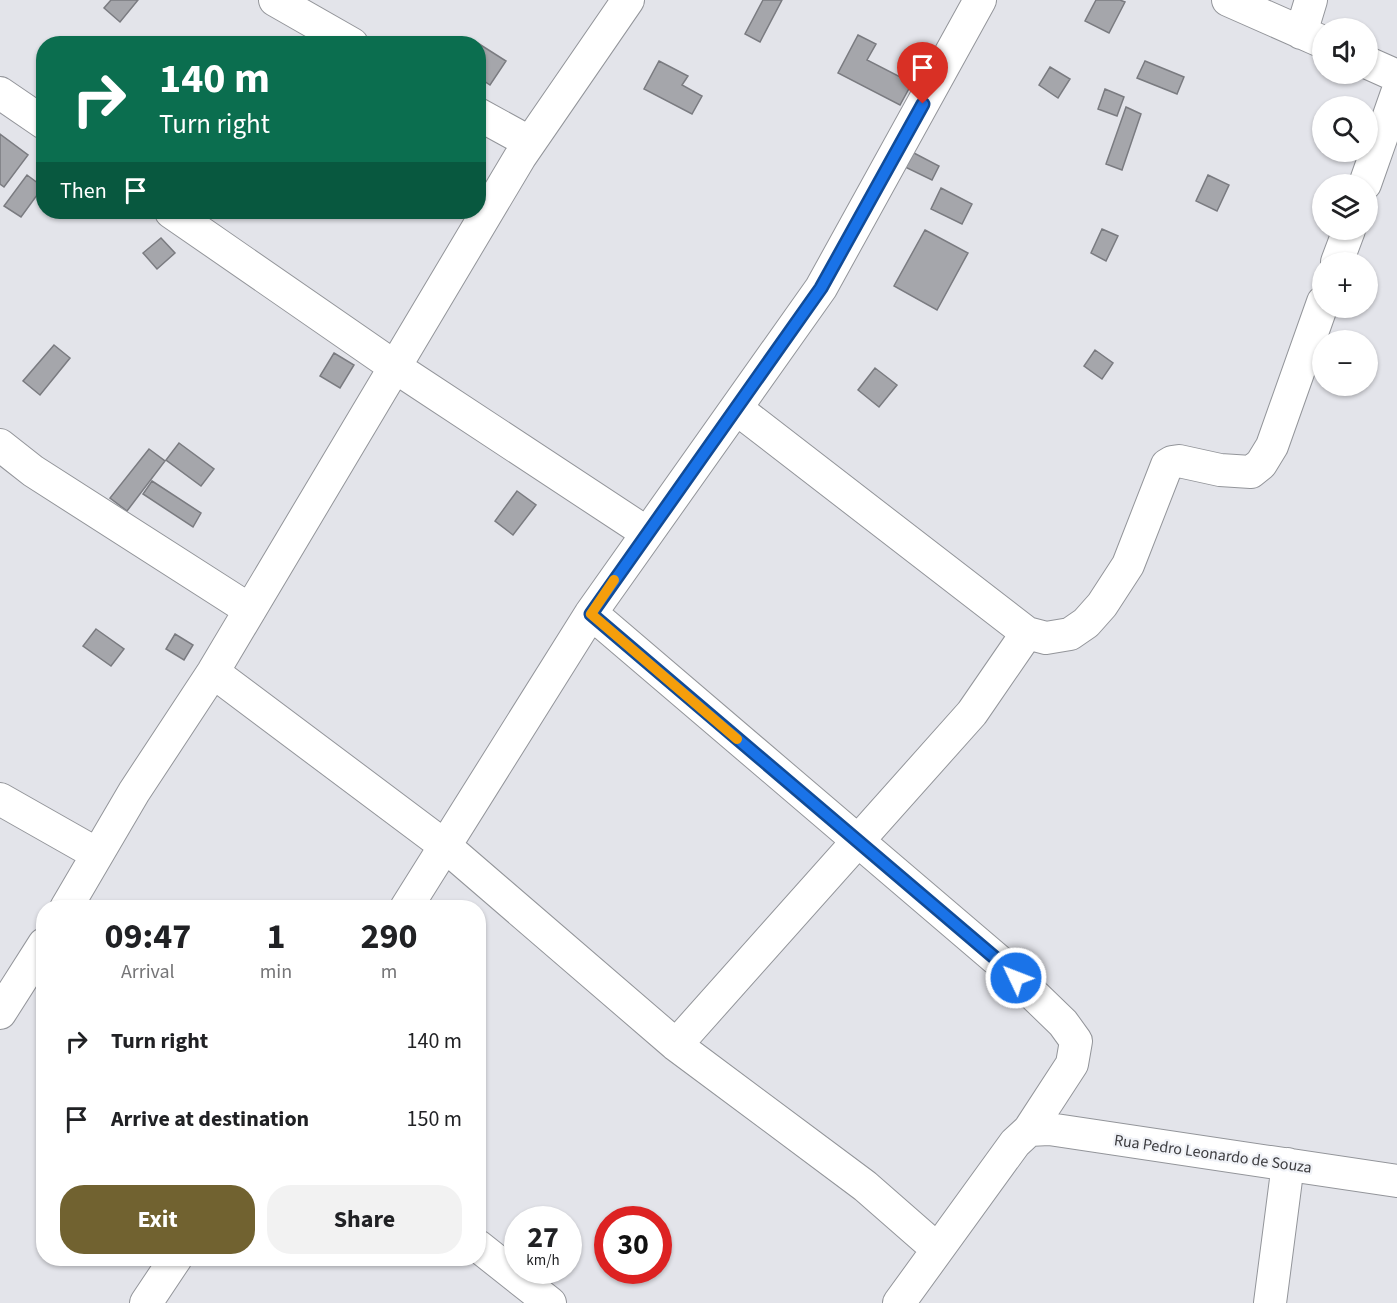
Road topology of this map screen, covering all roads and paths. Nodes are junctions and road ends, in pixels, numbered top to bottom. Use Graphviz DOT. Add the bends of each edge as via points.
graph roads {
  1 [pos="275,0"];
  2 [pos="628,0"];
  3 [pos="980,0"];
  4 [pos="1228,0"];
  5 [pos="1311,0"];
  6 [pos="338,36"];
  7 [pos="1312,38"];
  8 [pos="1378,67"];
  9 [pos="1397,76"];
  10 [pos="0,93"];
  11 [pos="1397,93"];
  12 [pos="36,118"];
  13 [pos="486,118"];
  14 [pos="529,142"];
  15 [pos="1369,174"];
  16 [pos="486,214"];
  17 [pos="181,219"];
  18 [pos="483,219"];
  19 [pos="1317,318"];
  20 [pos="395,367"];
  21 [pos="737,409"];
  22 [pos="0,445"];
  23 [pos="648,533"];
  24 [pos="250,610"];
  25 [pos="591,614"];
  26 [pos="1027,633"];
  27 [pos="213,672"];
  28 [pos="0,799"];
  29 [pos="858,842"];
  30 [pos="445,846"];
  31 [pos="97,854"];
  32 [pos="71,900"];
  33 [pos="411,900"];
  34 [pos="36,957"];
  35 [pos="0,1013"];
  36 [pos="676,1045"];
  37 [pos="1029,1130"];
  38 [pos="1288,1164"];
  39 [pos="1397,1181"];
  40 [pos="937,1250"];
  41 [pos="486,1252"];
  42 [pos="171,1266"];
  43 [pos="146,1303"];
  44 [pos="550,1303"];
  45 [pos="899,1303"];
  46 [pos="1270,1303"];
  1 -- 6 [label="street"];
  2 -- 14 [label="street"];
  3 -- 21 [label="street" via="821,288"];
  4 -- 7 [label="street"];
  5 -- 7 [label="street"];
  8 -- 9 [label="street"];
  10 -- 12 [label="street"];
  11 -- 15 [label="street"];
  13 -- 14 [label="street"];
  14 -- 16 [label="street"];
  17 -- 20 [label="street"];
  18 -- 20 [label="street"];
  19 -- 26 [label="street" via="1272,446 1261,464 1251,472 1179,461 1167,465 1128,565 1102,605 1070,634 1046,638"];
  20 -- 23 [label="street"];
  20 -- 24 [label="street"];
  21 -- 23 [label="street"];
  21 -- 26 [label="street"];
  22 -- 24 [label="street" via="33,471"];
  23 -- 25 [label="street"];
  24 -- 27 [label="street"];
  25 -- 29 [label="street"];
  25 -- 30 [label="street"];
  26 -- 29 [label="street" via="972,712"];
  27 -- 30 [label="street"];
  27 -- 31 [label="street"];
  28 -- 31 [label="street"];
  29 -- 36 [label="street"];
  29 -- 37 [label="street" via="1001,963 1063,1023 1076,1041 1072,1064"];
  30 -- 33 [label="street"];
  30 -- 36 [label="street"];
  31 -- 32 [label="street"];
  34 -- 35 [label="street"];
  36 -- 40 [label="street" via="865,1185"];
  37 -- 38 [label="street, Rua Pedro Leonardo de Souza" via="1049,1129"];
  37 -- 40 [label="street" via="1015,1143"];
  38 -- 39 [label="street, Rua Pedro Leonardo de Souza"];
  38 -- 46 [label="street"];
  40 -- 45 [label="street"];
  41 -- 44 [label="street"];
  42 -- 43 [label="street"];
}
